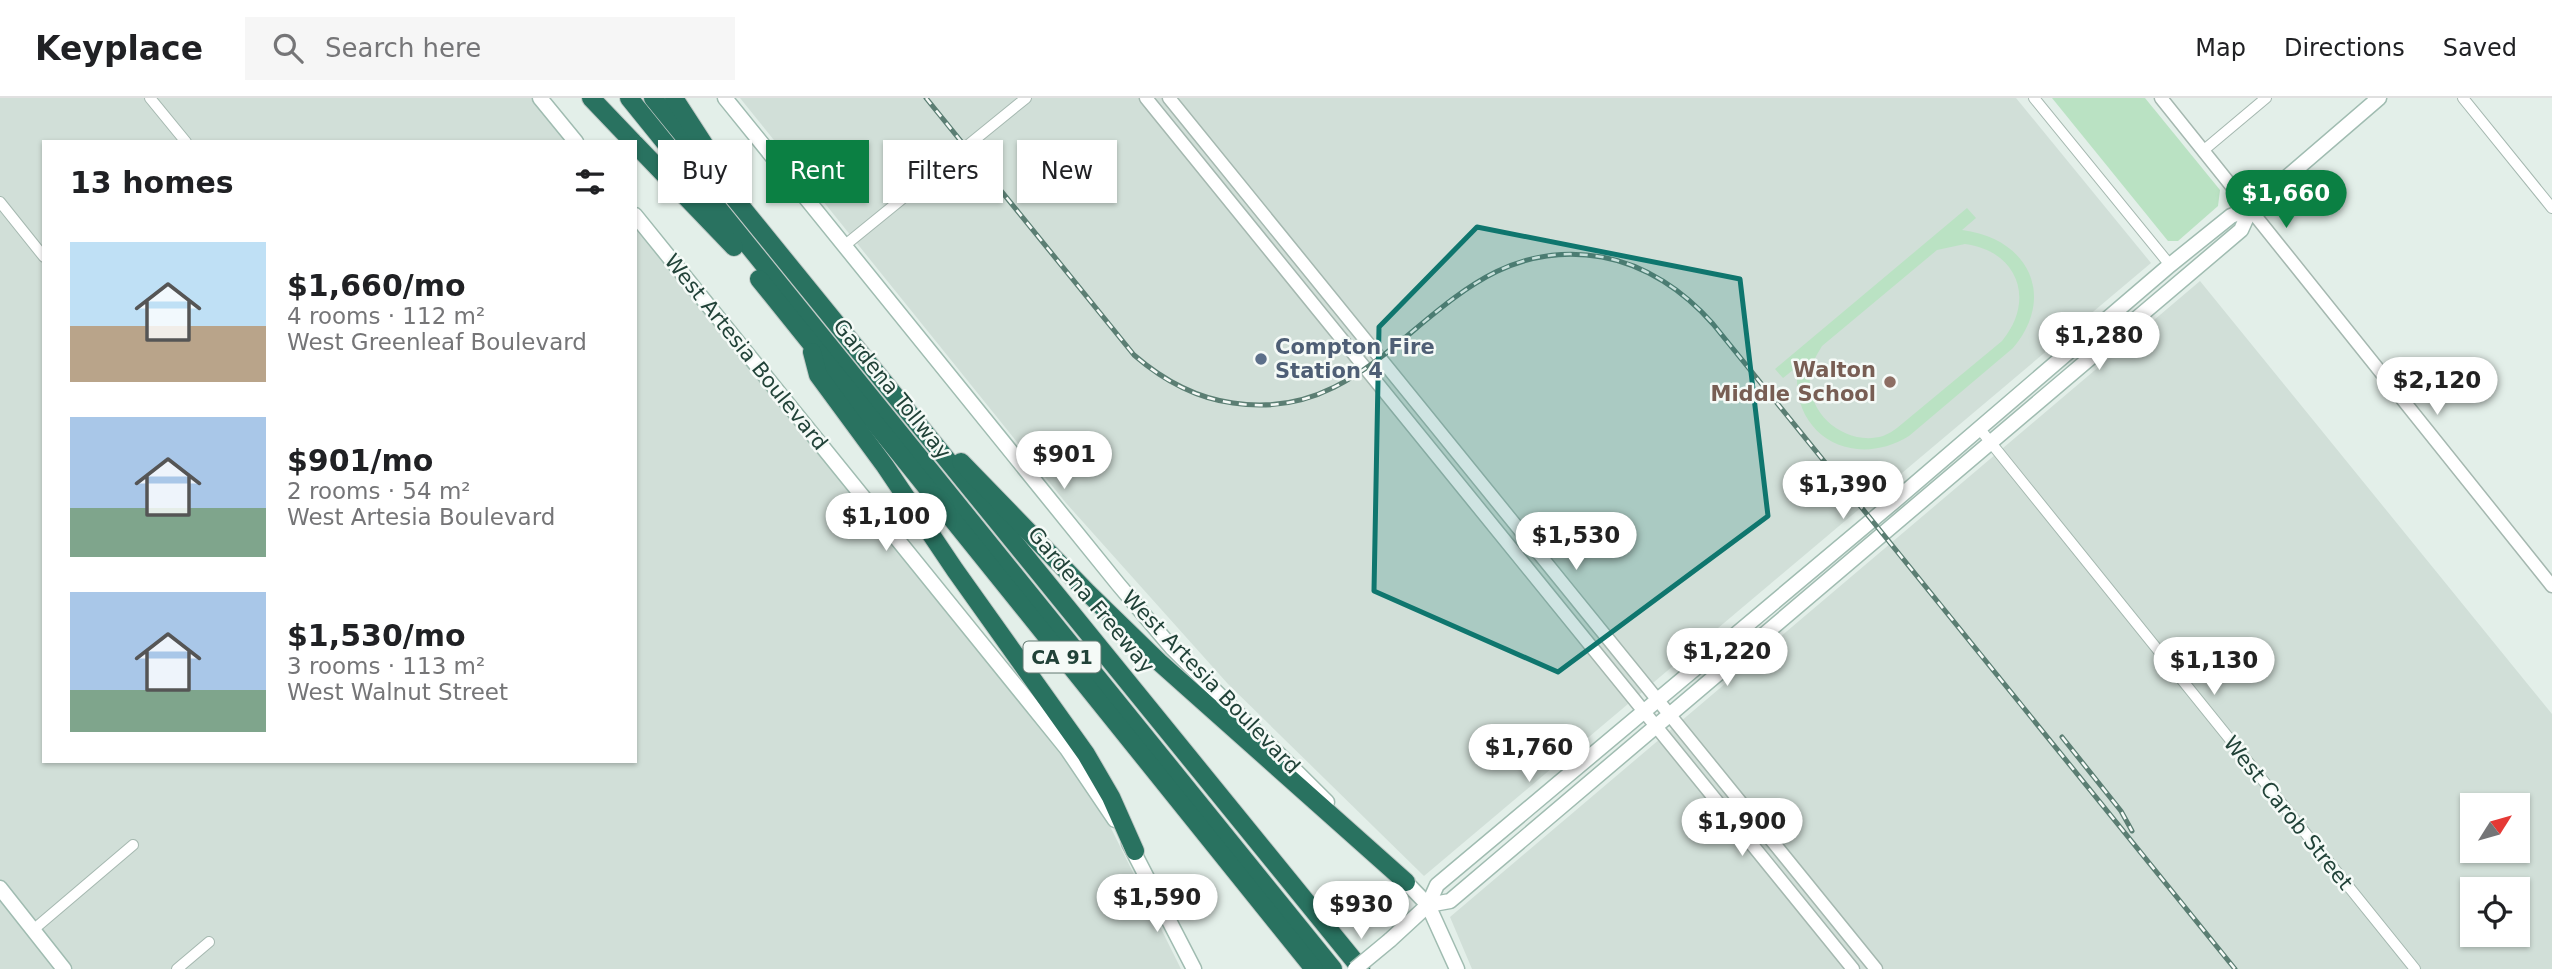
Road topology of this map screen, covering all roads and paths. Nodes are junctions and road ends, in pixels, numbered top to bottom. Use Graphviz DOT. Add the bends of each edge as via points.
graph roads {
  1 [pos="150,98"];
  2 [pos="540,98"];
  3 [pos="591,98"];
  4 [pos="615,98"];
  5 [pos="629,98"];
  6 [pos="640,98"];
  7 [pos="653,98"];
  8 [pos="674,98"];
  9 [pos="725,98"];
  10 [pos="1026,98"];
  11 [pos="1146,98"];
  12 [pos="1169,98"];
  13 [pos="2034,98"];
  14 [pos="2161,98"];
  15 [pos="2266,98"];
  16 [pos="2379,98"];
  17 [pos="2463,98"];
  18 [pos="184,140"];
  19 [pos="574,140"];
  20 [pos="631,140"];
  21 [pos="637,146"];
  22 [pos="2204,150"];
  23 [pos="0,202"];
  24 [pos="2251,208"];
  25 [pos="2552,208"];
  26 [pos="637,217"];
  27 [pos="763,234"];
  28 [pos="844,246"];
  29 [pos="734,247"];
  30 [pos="42,254"];
  31 [pos="2170,265"];
  32 [pos="810,345"];
  33 [pos="862,356"];
  34 [pos="1979,428"];
  35 [pos="1991,443"];
  36 [pos="2552,586"];
  37 [pos="1657,699"];
  38 [pos="1644,710"];
  39 [pos="1669,714"];
  40 [pos="1656,725"];
  41 [pos="1759,825"];
  42 [pos="1746,836"];
  43 [pos="133,845"];
  44 [pos="1135,852"];
  45 [pos="1795,869"];
  46 [pos="1781,880"];
  47 [pos="1406,882"];
  48 [pos="0,888"];
  49 [pos="1822,903"];
  50 [pos="1428,905"];
  51 [pos="1809,914"];
  52 [pos="33,930"];
  53 [pos="209,942"];
  54 [pos="1858,947"];
  55 [pos="1844,958"];
  56 [pos="64,969"];
  57 [pos="177,969"];
  58 [pos="1194,969"];
  59 [pos="1314,969"];
  60 [pos="1334,969"];
  61 [pos="1344,969"];
  62 [pos="1355,969"];
  63 [pos="1361,969"];
  64 [pos="1457,969"];
  65 [pos="1853,969"];
  66 [pos="1876,969"];
  67 [pos="2415,969"];
  1 -- 18 [label="street"];
  2 -- 19 [label="main road"];
  3 -- 20 [label="highway"];
  4 -- 29 [label="highway, CA 91"];
  5 -- 60 [label="highway, Gardena Tollway"];
  6 -- 61 [label="highway, Gardena Tollway"];
  7 -- 27 [label="highway, Gardena Freeway / CA 91"];
  8 -- 27 [label="highway"];
  9 -- 28 [label="main road, West Artesia Boulevard"];
  10 -- 28 [label="street"];
  11 -- 38 [label="street"];
  12 -- 37 [label="street"];
  13 -- 31 [label="street"];
  14 -- 22 [label="street"];
  15 -- 22 [label="street"];
  16 -- 24 [label="main road"];
  17 -- 25 [label="street"];
  21 -- 29 [label="highway"];
  22 -- 24 [label="street"];
  23 -- 30 [label="street"];
  24 -- 31 [label="main road" via="2231,216"];
  24 -- 35 [label="main road" via="2241,230"];
  24 -- 36 [label="street"];
  26 -- 44 [label="main road, West Artesia Boulevard" via="1067,749"];
  27 -- 33 [label="highway, Gardena Freeway / CA 91"];
  28 -- 47 [label="main road, West Artesia Boulevard" via="1167,641"];
  29 -- 32 [label="highway, CA 91"];
  31 -- 34 [label="main road"];
  32 -- 44 [label="highway" via="818,375 1086,754"];
  32 -- 59 [label="highway, CA 91"];
  33 -- 47 [label="highway" via="1159,662"];
  33 -- 63 [label="highway, Gardena Freeway / CA 91"];
  34 -- 35 [label="street, West Carob Street"];
  34 -- 37 [label="main road"];
  35 -- 39 [label="main road"];
  35 -- 67 [label="street, West Carob Street"];
  37 -- 38 [label="main road"];
  37 -- 39 [label="street"];
  38 -- 40 [label="street"];
  38 -- 50 [label="main road" via="1437,885"];
  39 -- 40 [label="main road"];
  39 -- 41 [label="street"];
  40 -- 42 [label="street"];
  40 -- 50 [label="main road" via="1450,901"];
  41 -- 42 [label="street"];
  41 -- 45 [label="street"];
  42 -- 46 [label="street"];
  43 -- 52 [label="street"];
  44 -- 58 [label="main road, West Artesia Boulevard"];
  45 -- 46 [label="street"];
  45 -- 49 [label="street"];
  46 -- 51 [label="street"];
  47 -- 50 [label="main road, West Artesia Boulevard"];
  48 -- 52 [label="main road"];
  49 -- 51 [label="street"];
  49 -- 54 [label="street"];
  50 -- 62 [label="main road, bridge"];
  50 -- 64 [label="main road, West Artesia Boulevard"];
  51 -- 55 [label="street"];
  52 -- 56 [label="main road"];
  53 -- 57 [label="street"];
  54 -- 55 [label="street"];
  54 -- 66 [label="street"];
  55 -- 65 [label="street"];
}
